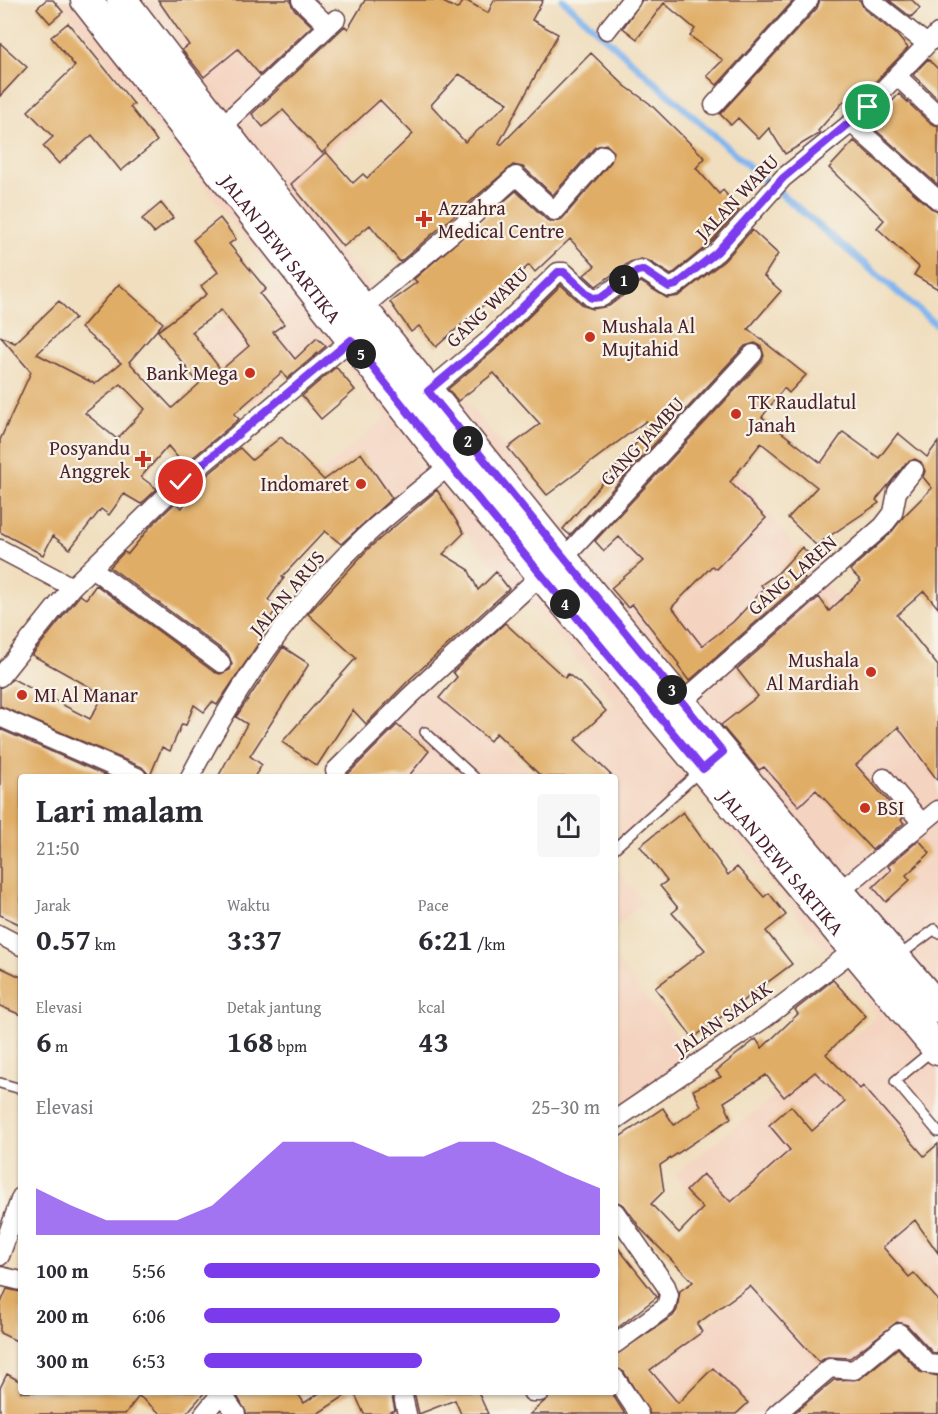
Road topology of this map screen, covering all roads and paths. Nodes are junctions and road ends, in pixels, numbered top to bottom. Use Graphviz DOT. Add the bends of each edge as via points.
graph roads {
  1 [pos="86,0"];
  2 [pos="122,0"];
  3 [pos="301,0"];
  4 [pos="631,0"];
  5 [pos="809,0"];
  6 [pos="871,0"];
  7 [pos="607,30"];
  8 [pos="932,38"];
  9 [pos="898,76"];
  10 [pos="714,105"];
  11 [pos="938,115"];
  12 [pos="851,123"];
  13 [pos="220,128"];
  14 [pos="603,155"];
  15 [pos="938,201"];
  16 [pos="669,287"];
  17 [pos="362,308"];
  18 [pos="351,340"];
  19 [pos="753,354"];
  20 [pos="428,391"];
  21 [pos="450,465"];
  22 [pos="914,470"];
  23 [pos="0,549"];
  24 [pos="552,567"];
  25 [pos="93,569"];
  26 [pos="72,587"];
  27 [pos="221,663"];
  28 [pos="0,677"];
  29 [pos="682,702"];
  30 [pos="0,717"];
  31 [pos="425,732"];
  32 [pos="713,761"];
  33 [pos="335,771"];
  34 [pos="130,774"];
  35 [pos="192,774"];
  36 [pos="471,774"];
  37 [pos="884,778"];
  38 [pos="938,810"];
  39 [pos="922,823"];
  40 [pos="618,845"];
  41 [pos="840,891"];
  42 [pos="938,933"];
  43 [pos="0,935"];
  44 [pos="18,944"];
  45 [pos="854,950"];
  46 [pos="896,958"];
  47 [pos="938,1008"];
  48 [pos="937,1049"];
  49 [pos="0,1083"];
  50 [pos="18,1088"];
  51 [pos="618,1118"];
  52 [pos="938,1132"];
  53 [pos="18,1205"];
  54 [pos="618,1216"];
  55 [pos="0,1256"];
  56 [pos="0,1276"];
  57 [pos="18,1280"];
  58 [pos="618,1342"];
  59 [pos="938,1365"];
  60 [pos="618,1382"];
  61 [pos="219,1395"];
  62 [pos="223,1395"];
  63 [pos="403,1395"];
  64 [pos="780,1413"];
  65 [pos="204,1414"];
  66 [pos="236,1414"];
  67 [pos="407,1414"];
  68 [pos="639,1414"];
  1 -- 18 [label="main road, JALAN DEWI SARTIKA"];
  2 -- 13 [label="main road, JALAN DEWI SARTIKA"];
  3 -- 13 [label="street" via="331,22"];
  4 -- 7 [label="street"];
  5 -- 10 [label="street"];
  6 -- 8 [label="street"];
  8 -- 9 [label="street, JALAN WARU"];
  9 -- 11 [label="street"];
  9 -- 12 [label="street, JALAN WARU"];
  12 -- 15 [label="street"];
  12 -- 16 [label="street, JALAN WARU" via="766,194 717,252"];
  13 -- 17 [label="main road, JALAN DEWI SARTIKA"];
  14 -- 17 [label="street" via="553,211 516,176"];
  16 -- 20 [label="street, GANG WARU" via="643,270 602,297 592,298 564,272 558,272 488,341"];
  17 -- 20 [label="main road, JALAN DEWI SARTIKA"];
  18 -- 21 [label="main road, JALAN DEWI SARTIKA"];
  18 -- 25 [label="street" via="181,482"];
  19 -- 24 [label="street, GANG JAMBU"];
  20 -- 24 [label="main road, JALAN DEWI SARTIKA"];
  21 -- 24 [label="main road, JALAN DEWI SARTIKA"];
  21 -- 35 [label="street, JALAN ARUS" via="360,542 300,608 245,681"];
  22 -- 29 [label="street, GANG LAREN" via="897,492 893,513 884,526"];
  23 -- 26 [label="street"];
  24 -- 29 [label="main road, JALAN DEWI SARTIKA"];
  24 -- 32 [label="main road, JALAN DEWI SARTIKA"];
  24 -- 33 [label="street, GANG JAMBU" via="417,689"];
  25 -- 26 [label="street"];
  25 -- 27 [label="street"];
  26 -- 28 [label="street"];
  29 -- 32 [label="main road, JALAN DEWI SARTIKA"];
  30 -- 34 [label="street"];
  31 -- 36 [label="lane"];
  32 -- 40 [label="lane"];
  32 -- 41 [label="main road, JALAN DEWI SARTIKA"];
  32 -- 45 [label="main road, JALAN DEWI SARTIKA"];
  37 -- 39 [label="street"];
  38 -- 39 [label="street"];
  39 -- 41 [label="street"];
  41 -- 46 [label="main road, JALAN DEWI SARTIKA"];
  42 -- 46 [label="lane" via="935,929"];
  43 -- 44 [label="street"];
  45 -- 48 [label="main road, JALAN DEWI SARTIKA"];
  45 -- 51 [label="street, JALAN SALAK" via="765,1018"];
  46 -- 47 [label="main road, JALAN DEWI SARTIKA"];
  48 -- 52 [label="lane" via="895,1081"];
  49 -- 50 [label="lane"];
  53 -- 55 [label="street"];
  54 -- 58 [label="street" via="669,1295 666,1306"];
  56 -- 57 [label="street"];
  59 -- 64 [label="street" via="928,1364 899,1333 854,1370 830,1368"];
  60 -- 68 [label="street"];
  61 -- 65 [label="street"];
  62 -- 66 [label="street"];
  63 -- 67 [label="street"];
}
